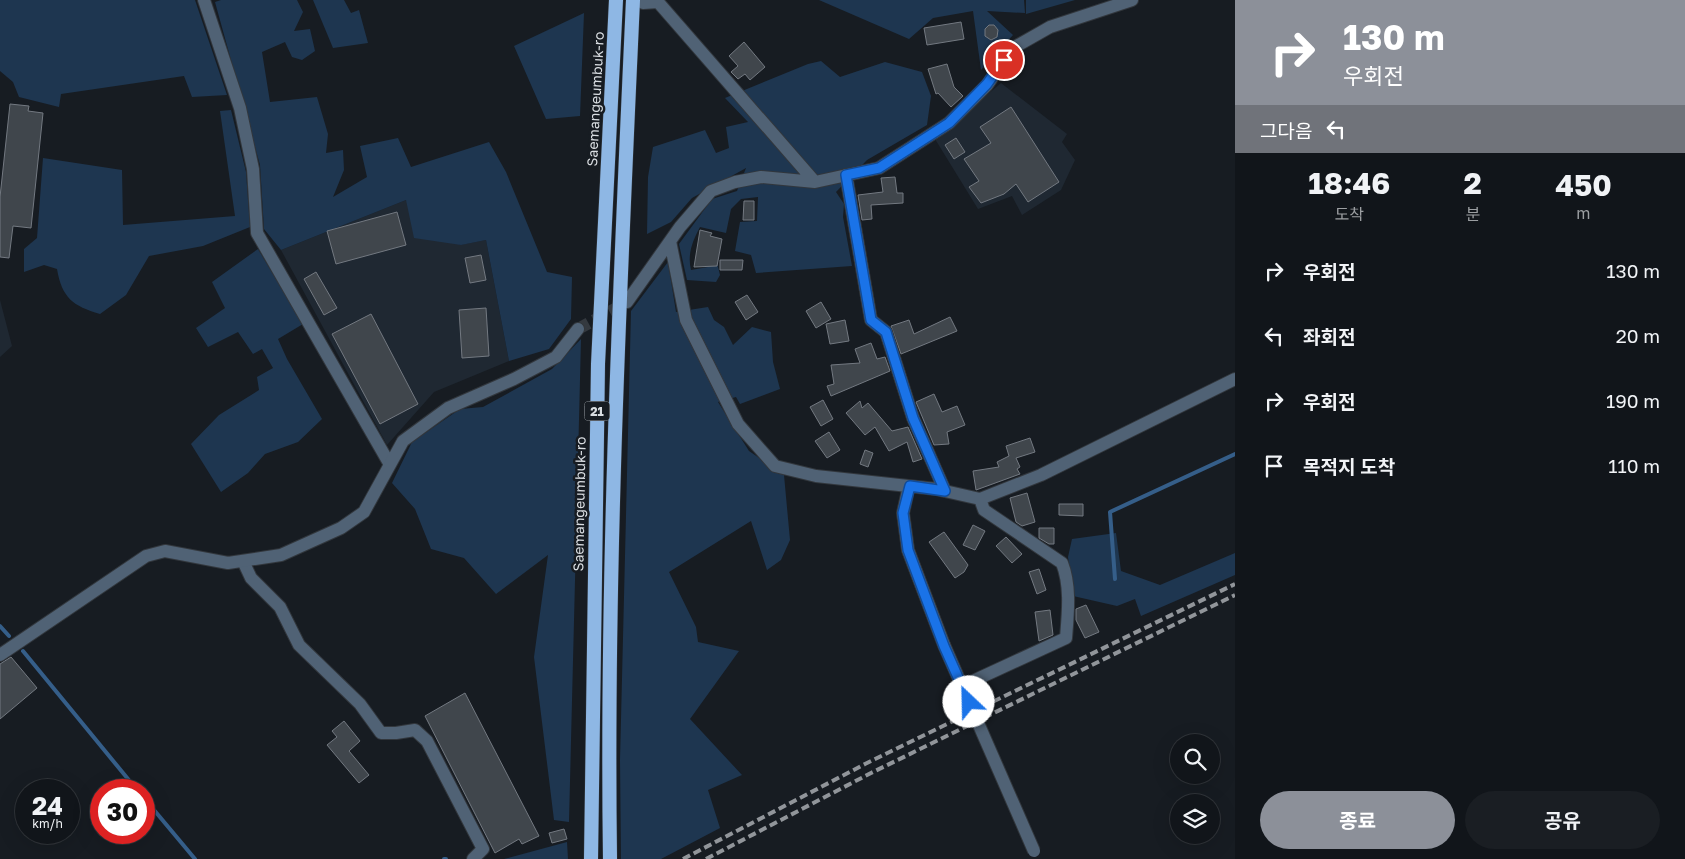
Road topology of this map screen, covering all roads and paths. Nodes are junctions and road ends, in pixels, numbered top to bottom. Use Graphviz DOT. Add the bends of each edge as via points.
graph roads {
  1 [pos="204,0"];
  2 [pos="616,0"];
  3 [pos="1132,0"];
  4 [pos="638,2"];
  5 [pos="846,175"];
  6 [pos="815,182"];
  7 [pos="670,241"];
  8 [pos="627,302"];
  9 [pos="578,329"];
  10 [pos="1235,379"];
  11 [pos="389,463"];
  12 [pos="910,486"];
  13 [pos="945,491"];
  14 [pos="980,499"];
  15 [pos="243,561"];
  16 [pos="0,655"];
  17 [pos="962,686"];
  18 [pos="1035,855"];
  19 [pos="473,859"];
  20 [pos="591,859"];
  21 [pos="610,859"];
  1 -- 11 [label="street" via="242,117 253,169 258,233"];
  2 -- 20 [label="highway, Saemangeumbuk-ro / 21" via="598,364"];
  3 -- 5 [label="street" via="1050,27 1013,48 987,84 949,123 879,168"];
  4 -- 6 [label="street" via="658,2"];
  4 -- 21 [label="highway, 21" via="617,363 611,591"];
  5 -- 6 [label="street"];
  5 -- 13 [label="street" via="871,320 886,332 913,418"];
  6 -- 7 [label="street" via="760,177 711,191"];
  7 -- 8 [label="street"];
  7 -- 12 [label="street" via="686,320 738,424 775,466 816,476"];
  9 -- 11 [label="street" via="556,357 448,408 402,441"];
  10 -- 14 [label="street" via="1041,475"];
  11 -- 15 [label="street" via="364,512 341,528 281,555"];
  12 -- 13 [label="street"];
  12 -- 17 [label="street, bridge" via="903,513 908,550"];
  13 -- 14 [label="street"];
  14 -- 17 [label="street" via="984,510 1062,563 1066,573 1068,606 1066,638"];
  15 -- 16 [label="street" via="228,563 165,551 146,556"];
  15 -- 19 [label="street" via="251,578 280,607 300,645 360,704 381,732 415,730 427,741 484,848"];
  17 -- 18 [label="street, bridge"];
}
